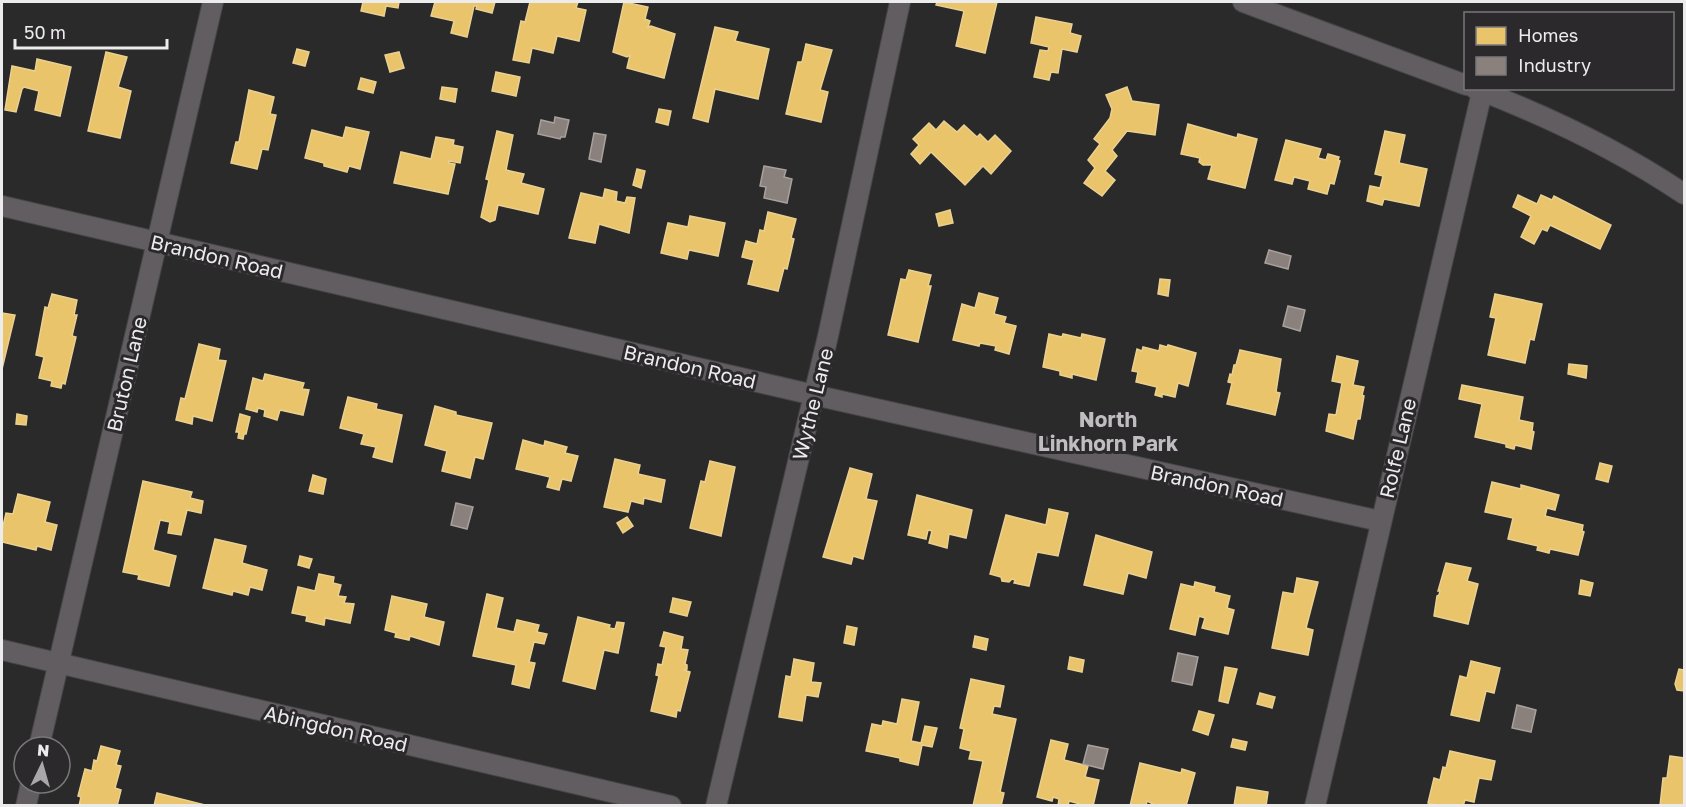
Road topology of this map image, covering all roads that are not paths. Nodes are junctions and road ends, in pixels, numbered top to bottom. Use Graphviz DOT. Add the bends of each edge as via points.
graph roads {
  1 [pos="213,2"];
  2 [pos="900,2"];
  3 [pos="1243,2"];
  4 [pos="1464,84"];
  5 [pos="1474,90"];
  6 [pos="1479,90"];
  7 [pos="1684,194"];
  8 [pos="2,206"];
  9 [pos="156,242"];
  10 [pos="814,395"];
  11 [pos="1380,521"];
  12 [pos="2,650"];
  13 [pos="59,663"];
  14 [pos="42,735"];
  15 [pos="671,806"];
  16 [pos="716,806"];
  17 [pos="1315,806"];
  1 -- 9 [label="street, Bruton Lane"];
  2 -- 10 [label="street, Wythe Lane"];
  3 -- 4 [label="street"];
  5 -- 11 [label="street, Rolfe Lane"];
  6 -- 7 [label="street" via="1619,154"];
  8 -- 9 [label="street, Brandon Road"];
  9 -- 10 [label="street, Brandon Road"];
  9 -- 13 [label="street, Bruton Lane"];
  10 -- 11 [label="street, Brandon Road"];
  10 -- 16 [label="street, Wythe Lane"];
  11 -- 17 [label="street, Rolfe Lane"];
  12 -- 13 [label="street, Abingdon Road"];
  13 -- 14 [label="street, Bruton Lane"];
  13 -- 15 [label="street, Abingdon Road"];
}
